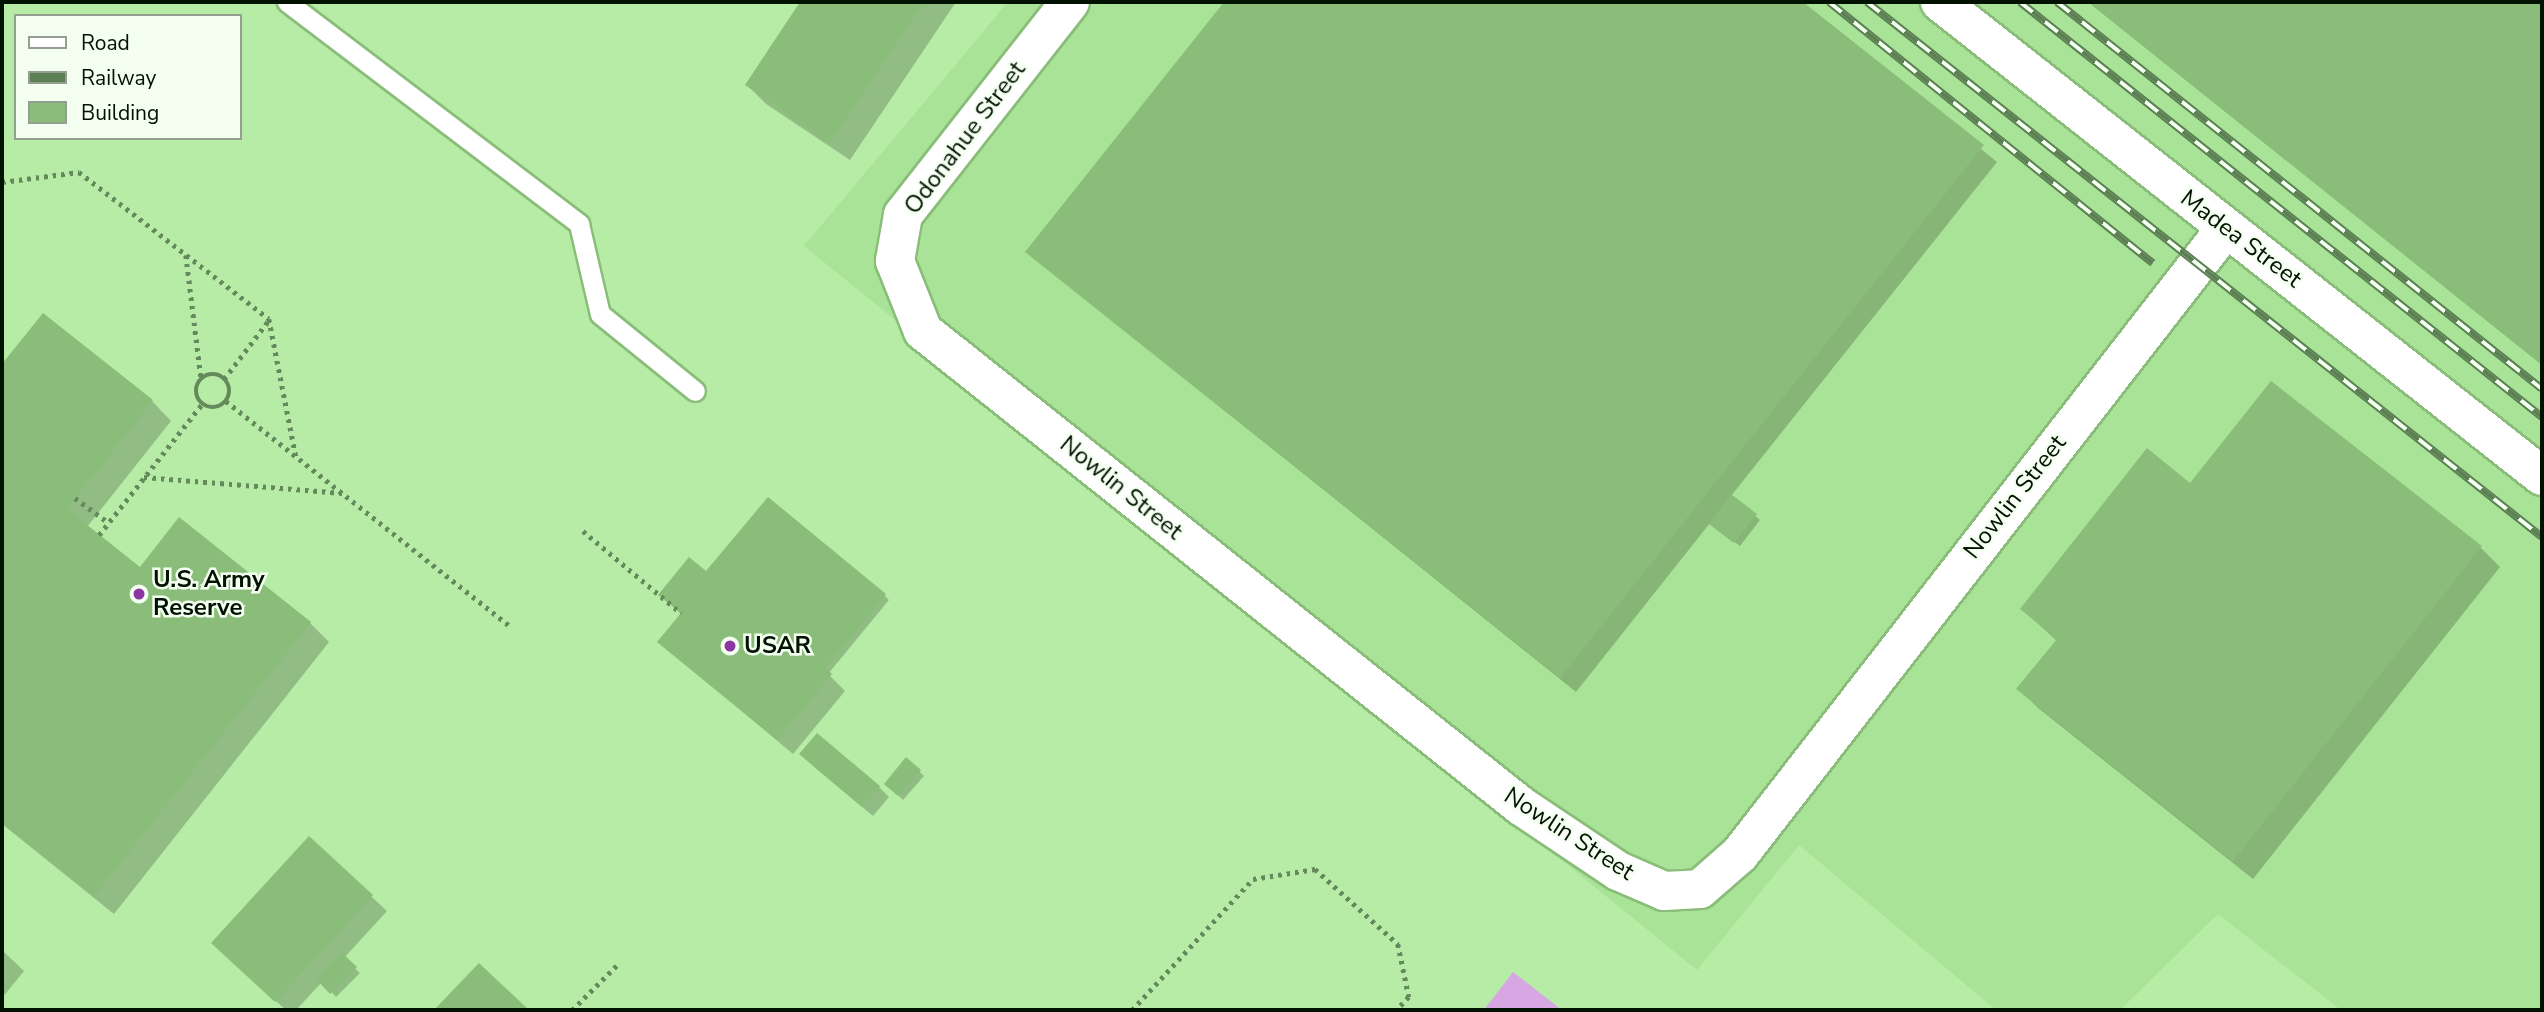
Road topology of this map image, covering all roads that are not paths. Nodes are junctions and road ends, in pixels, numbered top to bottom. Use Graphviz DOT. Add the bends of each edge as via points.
graph roads {
  1 [pos="287,2"];
  2 [pos="1070,2"];
  3 [pos="1940,2"];
  4 [pos="2226,228"];
  5 [pos="951,353"];
  6 [pos="695,391"];
  7 [pos="2542,476"];
  1 -- 6 [label="lane" via="579,224 600,314"];
  2 -- 5 [label="street, Odonahue Street" via="902,215 895,261 923,331"];
  3 -- 4 [label="street, Madea Street"];
  4 -- 5 [label="street, Nowlin Street" via="1740,854 1700,889 1664,891 1618,871 1521,806"];
  4 -- 7 [label="street, Madea Street"];
}
